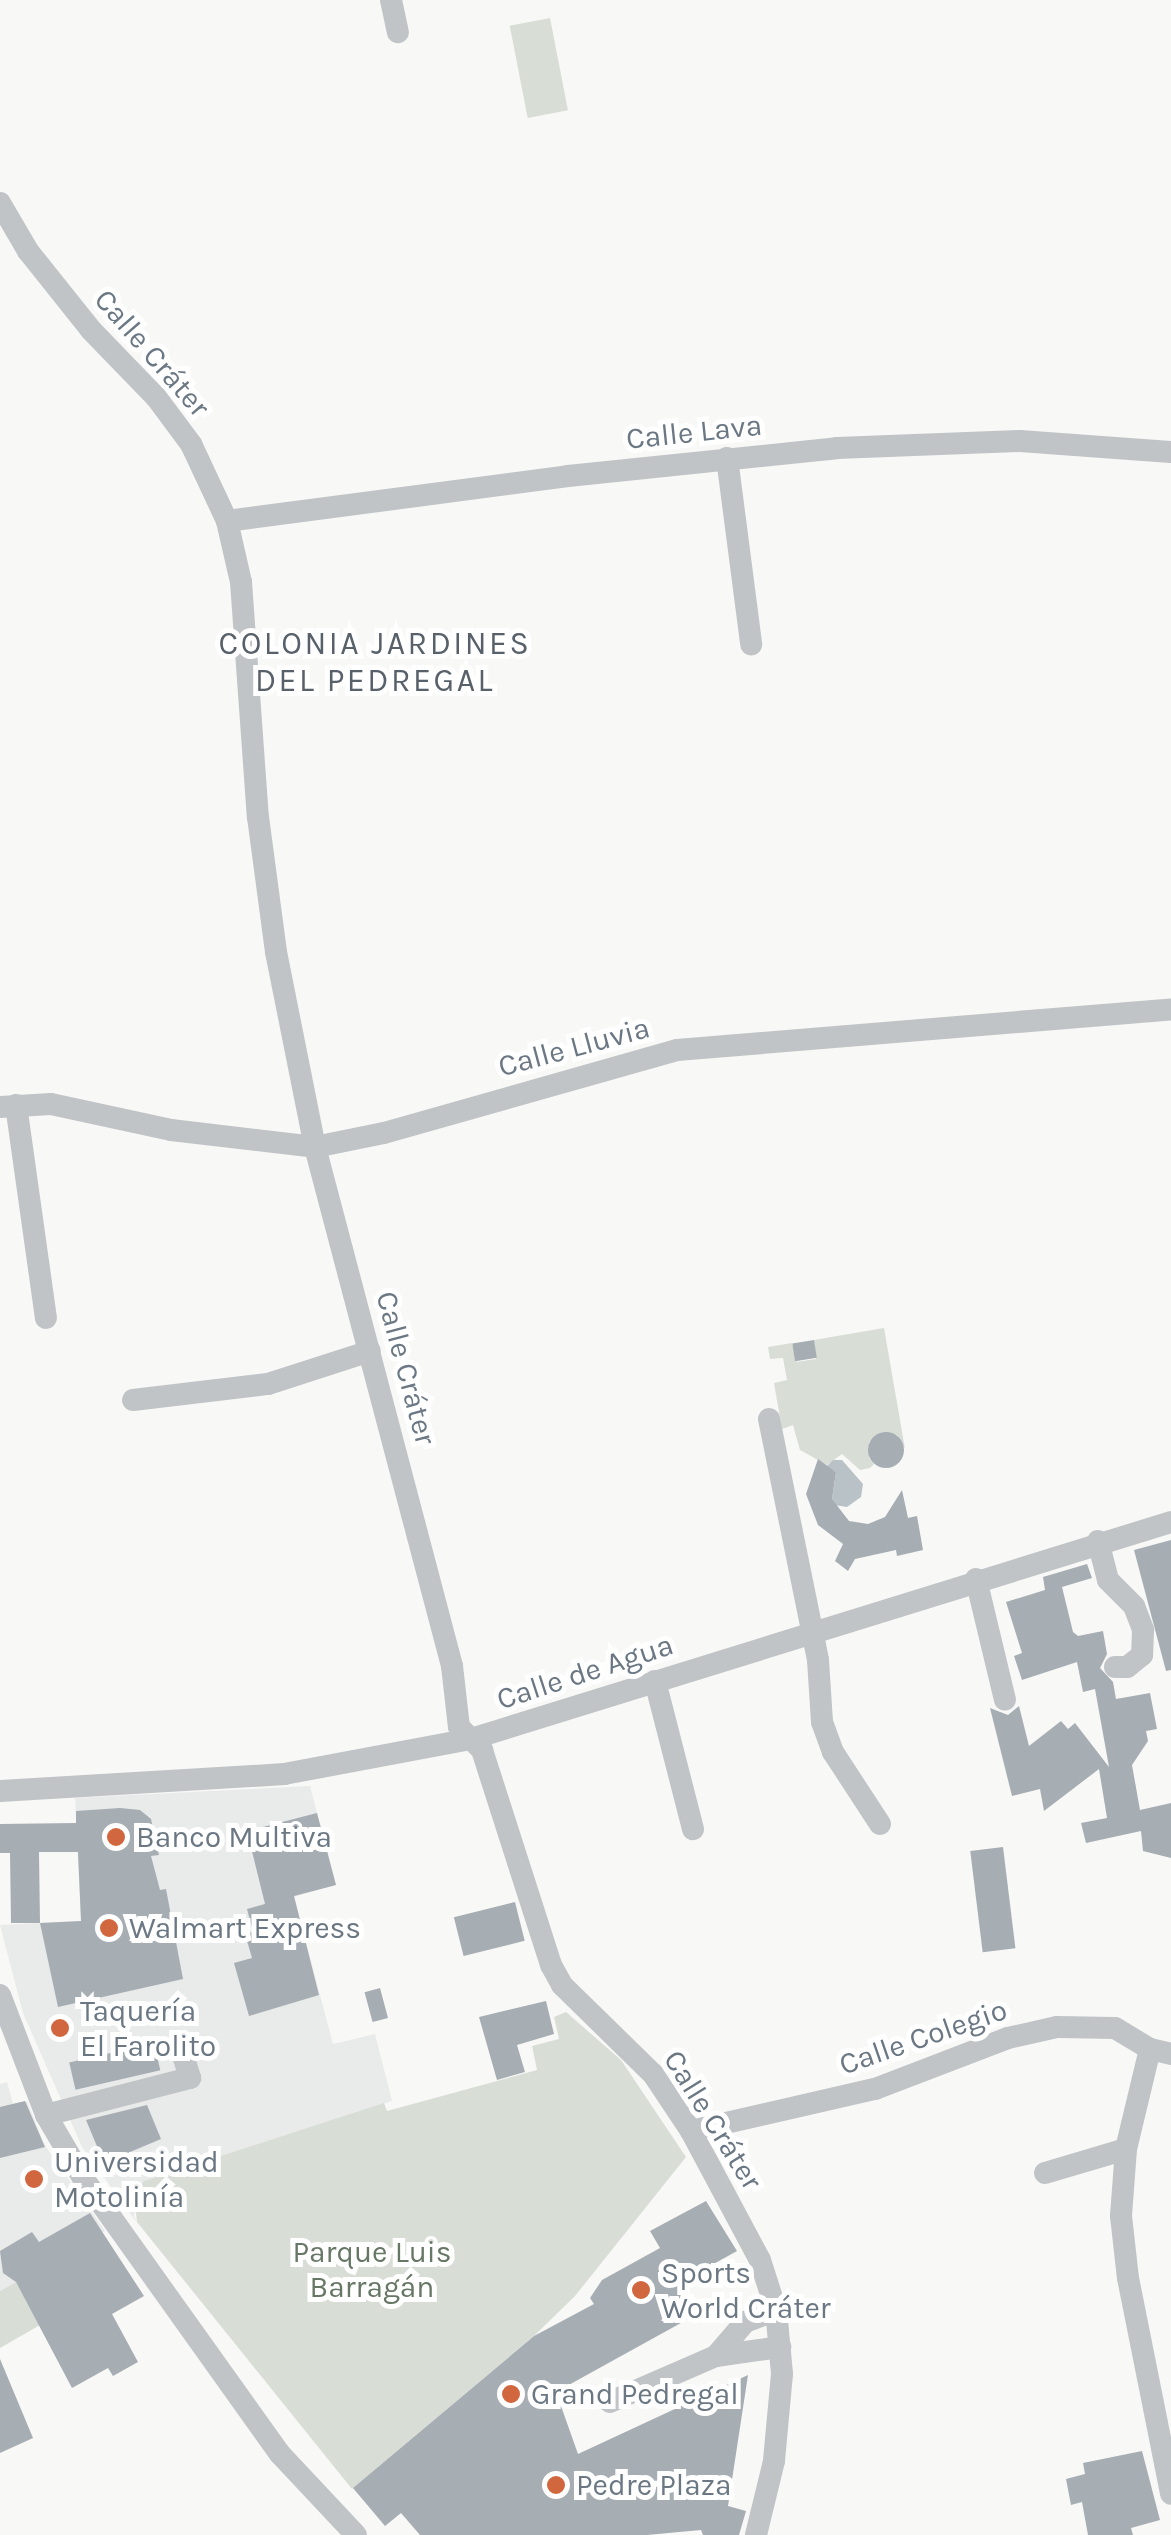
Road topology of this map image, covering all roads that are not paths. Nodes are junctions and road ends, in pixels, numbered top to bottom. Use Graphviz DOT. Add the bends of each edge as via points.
graph roads {
  1 [pos="391,0"];
  2 [pos="398,32"];
  3 [pos="0,203"];
  4 [pos="1171,452"];
  5 [pos="727,458"];
  6 [pos="227,521"];
  7 [pos="752,644"];
  8 [pos="1171,1009"];
  9 [pos="8,1106"];
  10 [pos="315,1147"];
  11 [pos="46,1318"];
  12 [pos="370,1351"];
  13 [pos="133,1400"];
  14 [pos="769,1419"];
  15 [pos="1171,1522"];
  16 [pos="1098,1541"];
  17 [pos="976,1580"];
  18 [pos="812,1631"];
  19 [pos="1114,1666"];
  20 [pos="655,1681"];
  21 [pos="1005,1700"];
  22 [pos="471,1739"];
  23 [pos="0,1791"];
  24 [pos="880,1824"];
  25 [pos="692,1829"];
  26 [pos="0,1994"];
  27 [pos="180,2046"];
  28 [pos="1161,2052"];
  29 [pos="24,2066"];
  30 [pos="0,2072"];
  31 [pos="46,2115"];
  32 [pos="691,2130"];
  33 [pos="1126,2149"];
  34 [pos="1045,2174"];
  35 [pos="776,2310"];
  36 [pos="780,2347"];
  37 [pos="716,2356"];
  38 [pos="610,2402"];
  39 [pos="1171,2494"];
  40 [pos="356,2535"];
  41 [pos="756,2535"];
  1 -- 2 [label="street"];
  3 -- 6 [label="street, Calle Cráter" via="70,304 192,444"];
  4 -- 5 [label="street, Calle Lava" via="1020,441"];
  5 -- 6 [label="street, Calle Lava"];
  5 -- 7 [label="street"];
  6 -- 10 [label="street, Calle Cráter" via="241,582 258,817 276,952"];
  8 -- 10 [label="street, Calle Lluvia" via="677,1050 384,1134"];
  9 -- 10 [label="street, Calle Lluvia" via="51,1104 172,1130"];
  9 -- 11 [label="street"];
  10 -- 12 [label="street, Calle Cráter"];
  12 -- 13 [label="street" via="268,1384"];
  12 -- 22 [label="street, Calle Cráter" via="452,1666 459,1726"];
  14 -- 18 [label="street"];
  15 -- 16 [label="street, Calle de Agua"];
  16 -- 17 [label="street, Calle de Agua"];
  16 -- 19 [label="street" via="1108,1580 1134,1606 1143,1630 1142,1655 1127,1667"];
  17 -- 18 [label="street, Calle de Agua"];
  17 -- 21 [label="street"];
  18 -- 20 [label="street, Calle de Agua"];
  18 -- 24 [label="street" via="827,1737"];
  20 -- 22 [label="street, Calle de Agua"];
  20 -- 25 [label="street"];
  22 -- 23 [label="street, Calle de Agua" via="284,1774"];
  22 -- 32 [label="street, Calle Cráter" via="482,1750 556,1975 654,2074"];
  26 -- 29 [label="street"];
  27 -- 31 [label="street" via="190,2078"];
  28 -- 32 [label="street, Calle Colegio" via="1114,2028 1057,2026 875,2088"];
  28 -- 33 [label="street"];
  29 -- 30 [label="street"];
  29 -- 31 [label="street"];
  31 -- 40 [label="street" via="89,2187 280,2454"];
  32 -- 35 [label="street, Calle Cráter" via="760,2260"];
  33 -- 34 [label="street"];
  33 -- 39 [label="street" via="1121,2216 1128,2278"];
  35 -- 36 [label="street, Calle Cráter"];
  35 -- 37 [label="street" via="745,2322"];
  36 -- 37 [label="street"];
  36 -- 41 [label="street, Calle Cráter" via="780,2416"];
  37 -- 38 [label="street"];
}
